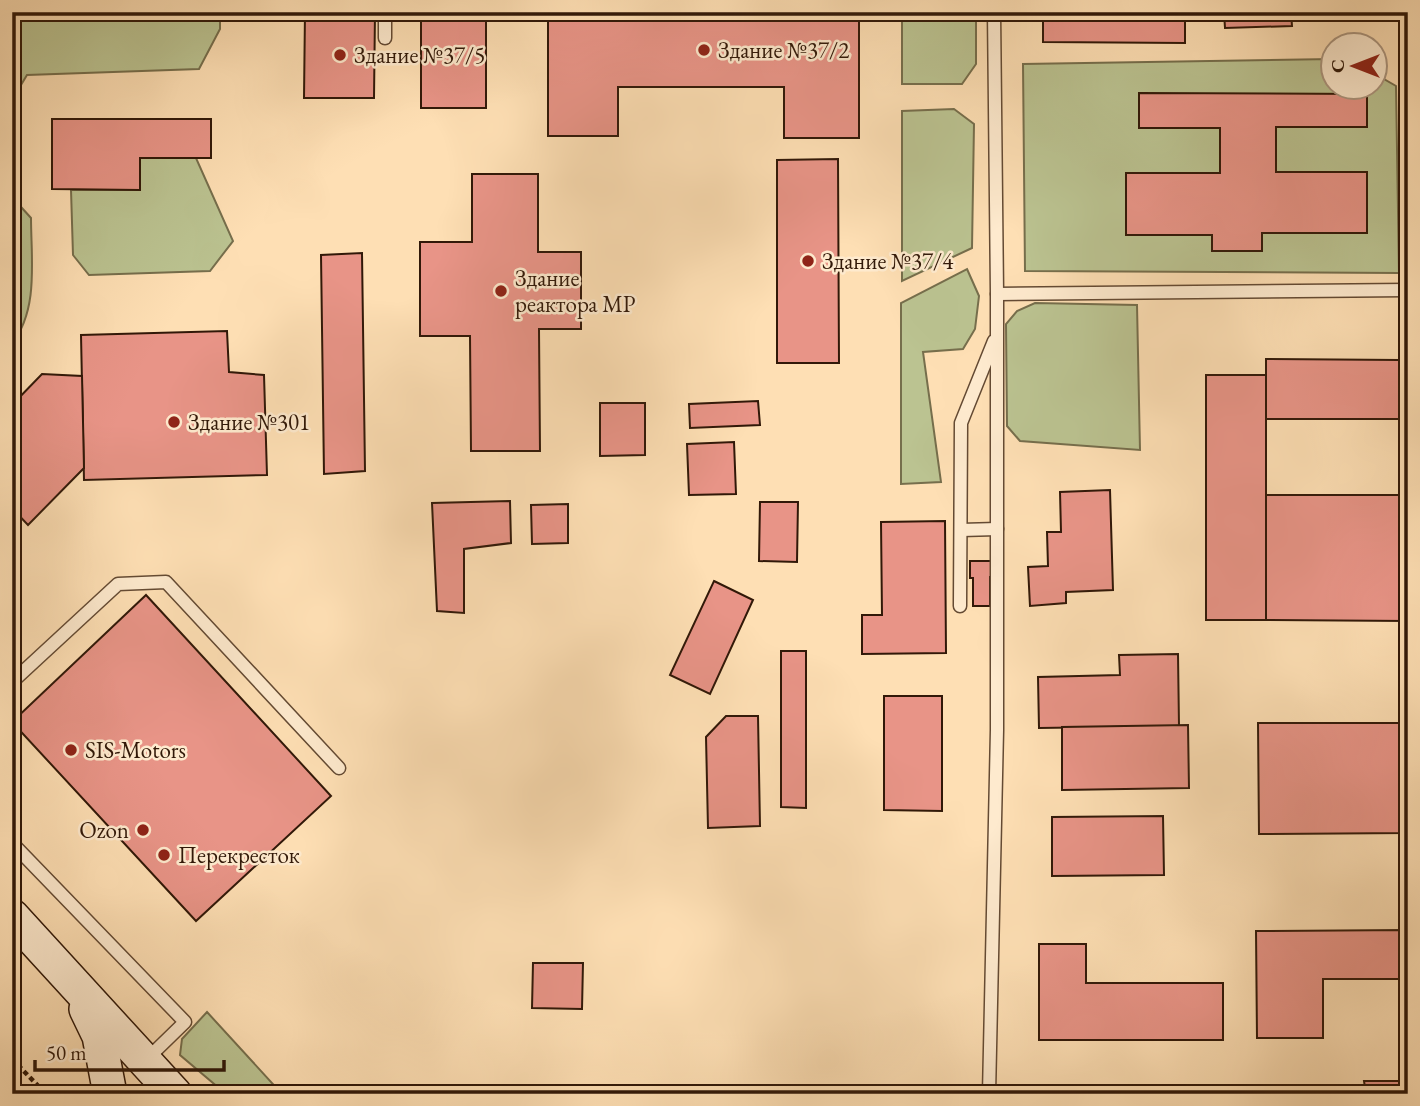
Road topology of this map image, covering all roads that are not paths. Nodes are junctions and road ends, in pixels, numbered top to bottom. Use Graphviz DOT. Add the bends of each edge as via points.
graph roads {
  1 [pos="385,12"];
  2 [pos="994,12"];
  3 [pos="385,38"];
  4 [pos="1408,290"];
  5 [pos="997,293"];
  6 [pos="997,334"];
  7 [pos="997,529"];
  8 [pos="961,530"];
  9 [pos="960,606"];
  10 [pos="12,682"];
  11 [pos="339,768"];
  12 [pos="12,843"];
  13 [pos="12,916"];
  14 [pos="73,982"];
  15 [pos="157,1081"];
  16 [pos="110,1094"];
  17 [pos="989,1094"];
  1 -- 3 [label="lane"];
  2 -- 5 [label="lane"];
  4 -- 5 [label="lane"];
  5 -- 6 [label="lane"];
  6 -- 7 [label="lane"];
  6 -- 8 [label="lane" via="961,423"];
  7 -- 8 [label="lane"];
  7 -- 17 [label="lane"];
  8 -- 9 [label="lane"];
  10 -- 11 [label="lane" via="118,584 166,582"];
  12 -- 15 [label="lane" via="185,1022"];
  13 -- 14 [label="street"];
  14 -- 15 [label="street"];
  14 -- 16 [label="street" via="99,1036"];
}
